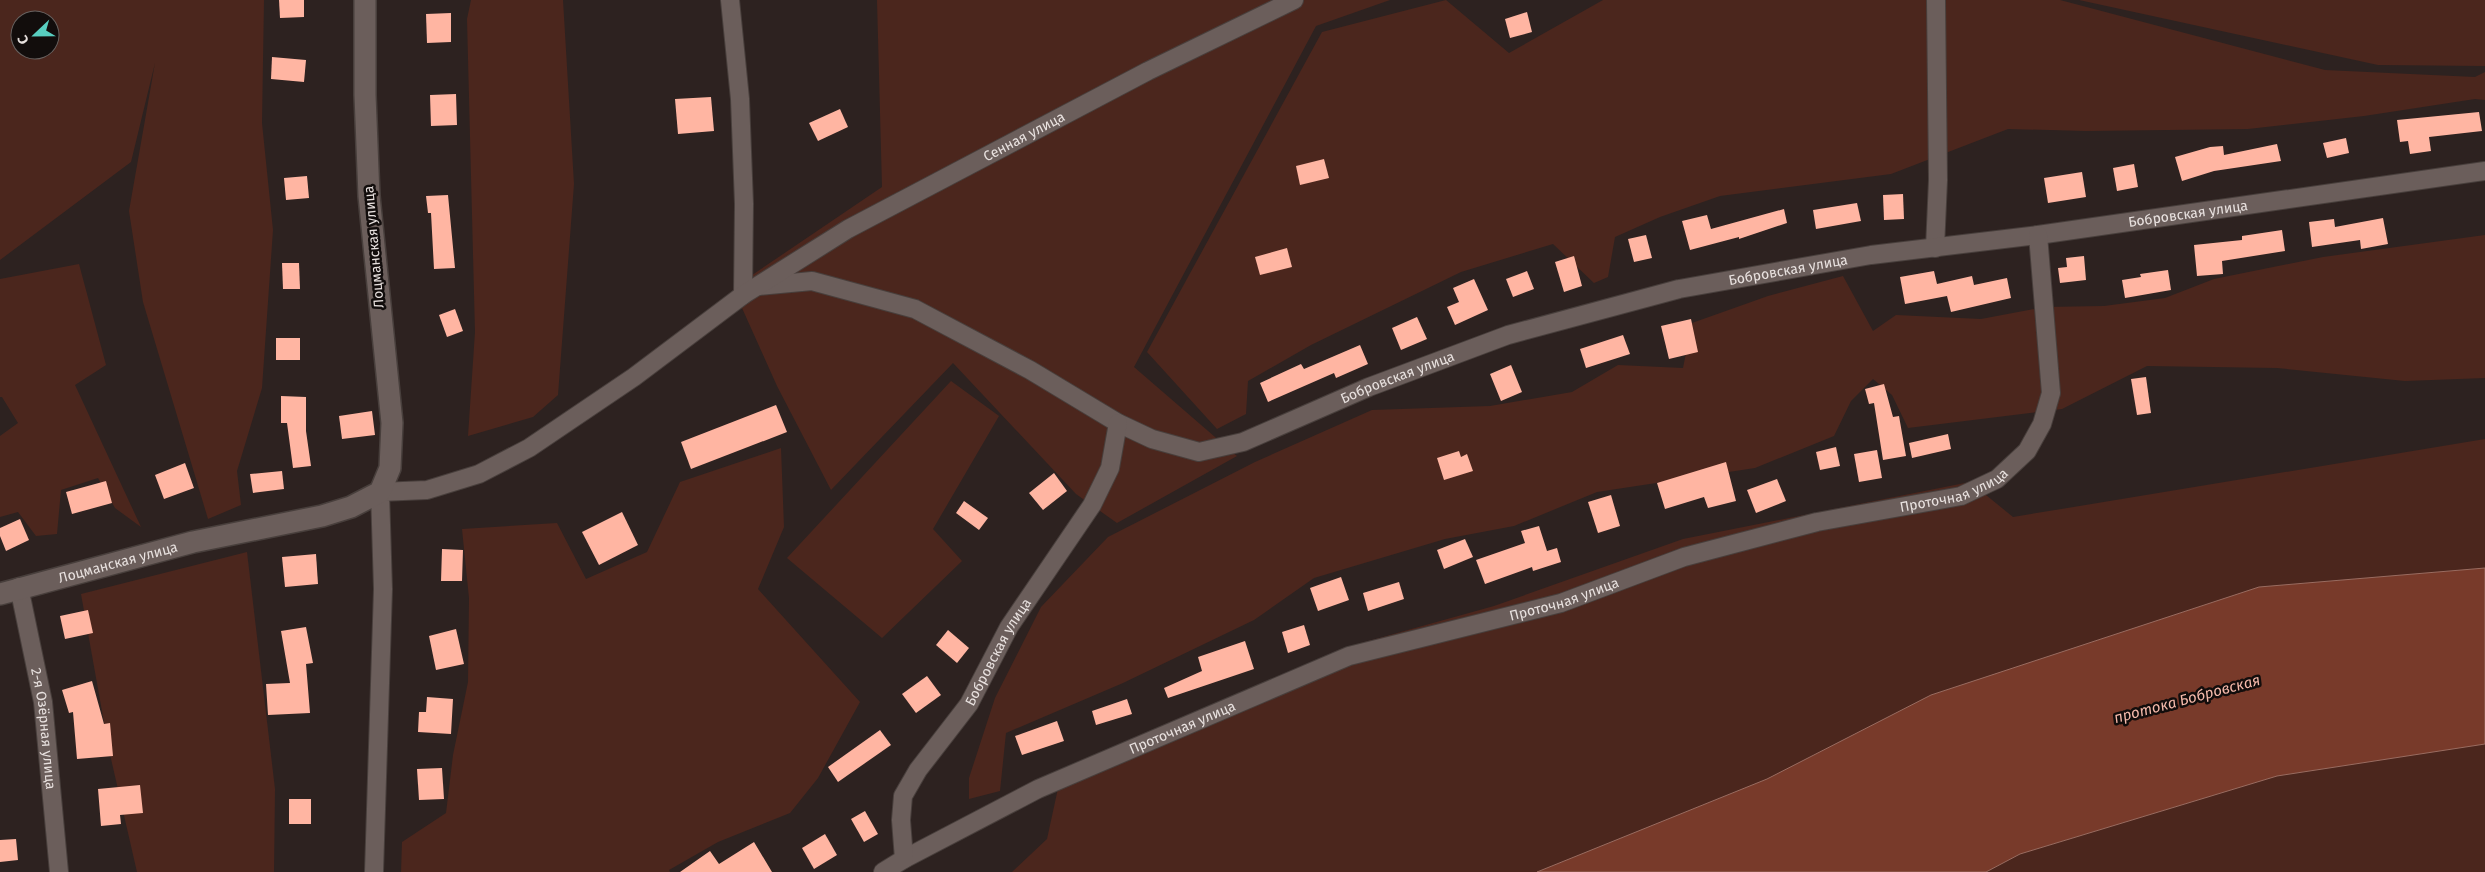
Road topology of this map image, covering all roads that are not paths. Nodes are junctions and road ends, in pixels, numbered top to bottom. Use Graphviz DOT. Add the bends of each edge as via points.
graph roads {
  1 [pos="365,0"];
  2 [pos="730,0"];
  3 [pos="1294,0"];
  4 [pos="1936,0"];
  5 [pos="2485,171"];
  6 [pos="2038,235"];
  7 [pos="1935,248"];
  8 [pos="759,286"];
  9 [pos="743,295"];
  10 [pos="1118,423"];
  11 [pos="380,492"];
  12 [pos="9,591"];
  13 [pos="904,858"];
  14 [pos="59,872"];
  15 [pos="374,872"];
  16 [pos="883,872"];
  1 -- 11 [label="street, Лоцманская улица" via="369,196 392,423 390,468"];
  2 -- 9 [label="street" via="740,99"];
  3 -- 8 [label="street, Сенная улица" via="1148,71 848,229"];
  4 -- 7 [label="street" via="1938,180"];
  5 -- 6 [label="street, Бобровская улица"];
  6 -- 7 [label="street, Бобровская улица"];
  6 -- 13 [label="street, Проточная улица" via="2051,394 2042,424 2027,451 1997,479 1961,496 1817,522 1684,557 1560,603 1349,656 1038,789"];
  7 -- 10 [label="street, Бобровская улица" via="1872,255 1679,289 1508,336 1369,387 1243,442 1199,452 1152,439"];
  8 -- 9 [label="street, Лоцманская улица"];
  8 -- 10 [label="street, Бобровская улица" via="812,281 915,309 1030,370"];
  9 -- 11 [label="street, Лоцманская улица" via="634,377 529,448 479,474 426,490"];
  10 -- 13 [label="street, Бобровская улица" via="1110,468 1088,512 1009,627 969,704 918,770 904,796 901,820"];
  11 -- 12 [label="street, Лоцманская улица" via="351,507 322,516 193,542"];
  11 -- 15 [label="street, Лоцманская улица" via="383,589"];
  12 -- 14 [label="street, 2-я Озёрная улица" via="43,702"];
  13 -- 16 [label="street"];
}
